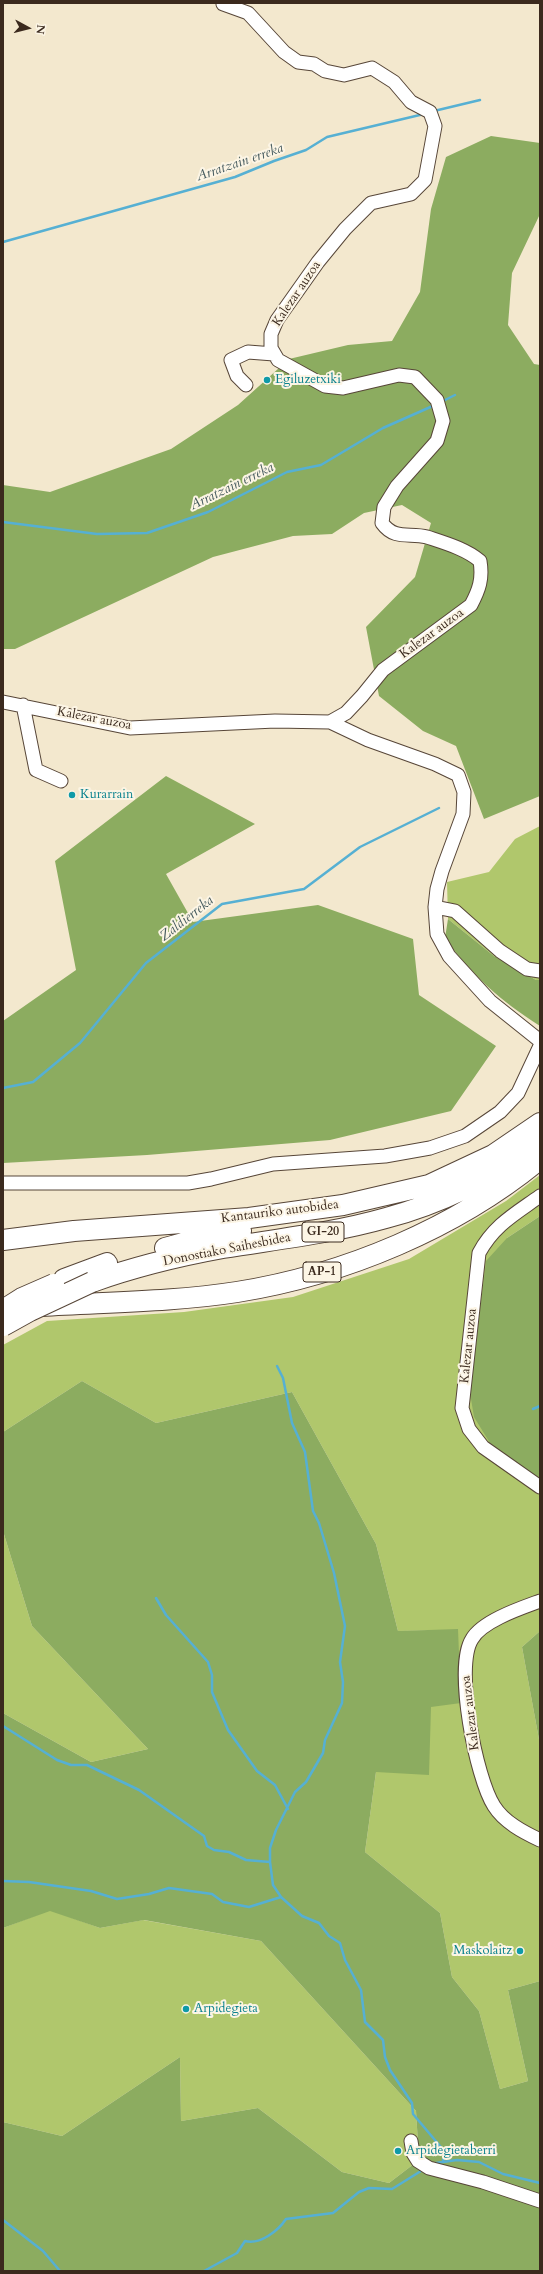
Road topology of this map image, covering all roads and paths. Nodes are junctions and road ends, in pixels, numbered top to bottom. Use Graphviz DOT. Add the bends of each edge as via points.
graph roads {
  1 [pos="223,4"];
  2 [pos="274,354"];
  3 [pos="246,385"];
  4 [pos="3,702"];
  5 [pos="23,705"];
  6 [pos="330,722"];
  7 [pos="61,781"];
  8 [pos="435,907"];
  9 [pos="540,971"];
  10 [pos="540,1041"];
  11 [pos="540,1046"];
  12 [pos="540,1123"];
  13 [pos="540,1143"];
  14 [pos="540,1159"];
  15 [pos="3,1183"];
  16 [pos="428,1185"];
  17 [pos="540,1196"];
  18 [pos="3,1240"];
  19 [pos="3,1310"];
  20 [pos="3,1326"];
  21 [pos="540,1487"];
  22 [pos="540,1601"];
  23 [pos="540,1840"];
  24 [pos="411,2141"];
  25 [pos="540,2201"];
  1 -- 2 [label="street, Kalezar auzoa" via="248,13 284,52 298,62 314,64 325,72 344,75 372,68 394,82 411,102 431,115 434,126 425,180 411,194 371,203 345,229 276,320 271,334 271,348"];
  2 -- 3 [label="street" via="248,352 231,360 237,376"];
  2 -- 6 [label="street, Kalezar auzoa" via="278,360 325,386 343,388 399,376 415,377 426,386 438,404 443,421 438,441 397,486 384,507 382,523 388,531 402,536 426,537 472,554 480,561 482,575 479,591 472,605 382,670 346,713"];
  4 -- 5 [label="street, Kalezar auzoa"];
  5 -- 6 [label="street, Kalezar auzoa" via="130,728 276,721"];
  5 -- 7 [label="street" via="36,770"];
  6 -- 8 [label="street, Kalezar auzoa" via="368,740 435,764 458,776 464,792 463,814 442,870"];
  8 -- 9 [label="street" via="455,910 500,951 527,969"];
  8 -- 10 [label="street, Kalezar auzoa" via="437,934 449,956 490,1001"];
  11 -- 15 [label="street" via="518,1093 500,1112 465,1136 430,1148 384,1156 273,1164 211,1180 188,1183"];
  12 -- 16 [label="highway, Kantauriko autobidea" via="493,1155"];
  13 -- 20 [label="highway, Donostiako Saihesbidea / GI-20, bridge" via="488,1177 416,1209 316,1234 222,1248 163,1261 92,1282"];
  14 -- 19 [label="highway, AP-1" via="497,1191 452,1219 371,1256 305,1278 237,1292"];
  16 -- 18 [label="highway, Kantauriko autobidea" via="343,1205 300,1212 74,1231"];
  16 -- 19 [label="highway, Donostiako Saihesbidea / GI-20, bridge" via="342,1214 202,1238 102,1264 22,1298"];
  17 -- 21 [label="street, Kalezar auzoa" via="488,1237 479,1253 462,1408 469,1429 483,1447"];
  22 -- 23 [label="street, Kalezar auzoa" via="517,1609 489,1624 472,1637 466,1652 470,1726 486,1792 495,1808 508,1821"];
  24 -- 25 [label="street" via="413,2153 418,2161 429,2168 484,2182"];
}
